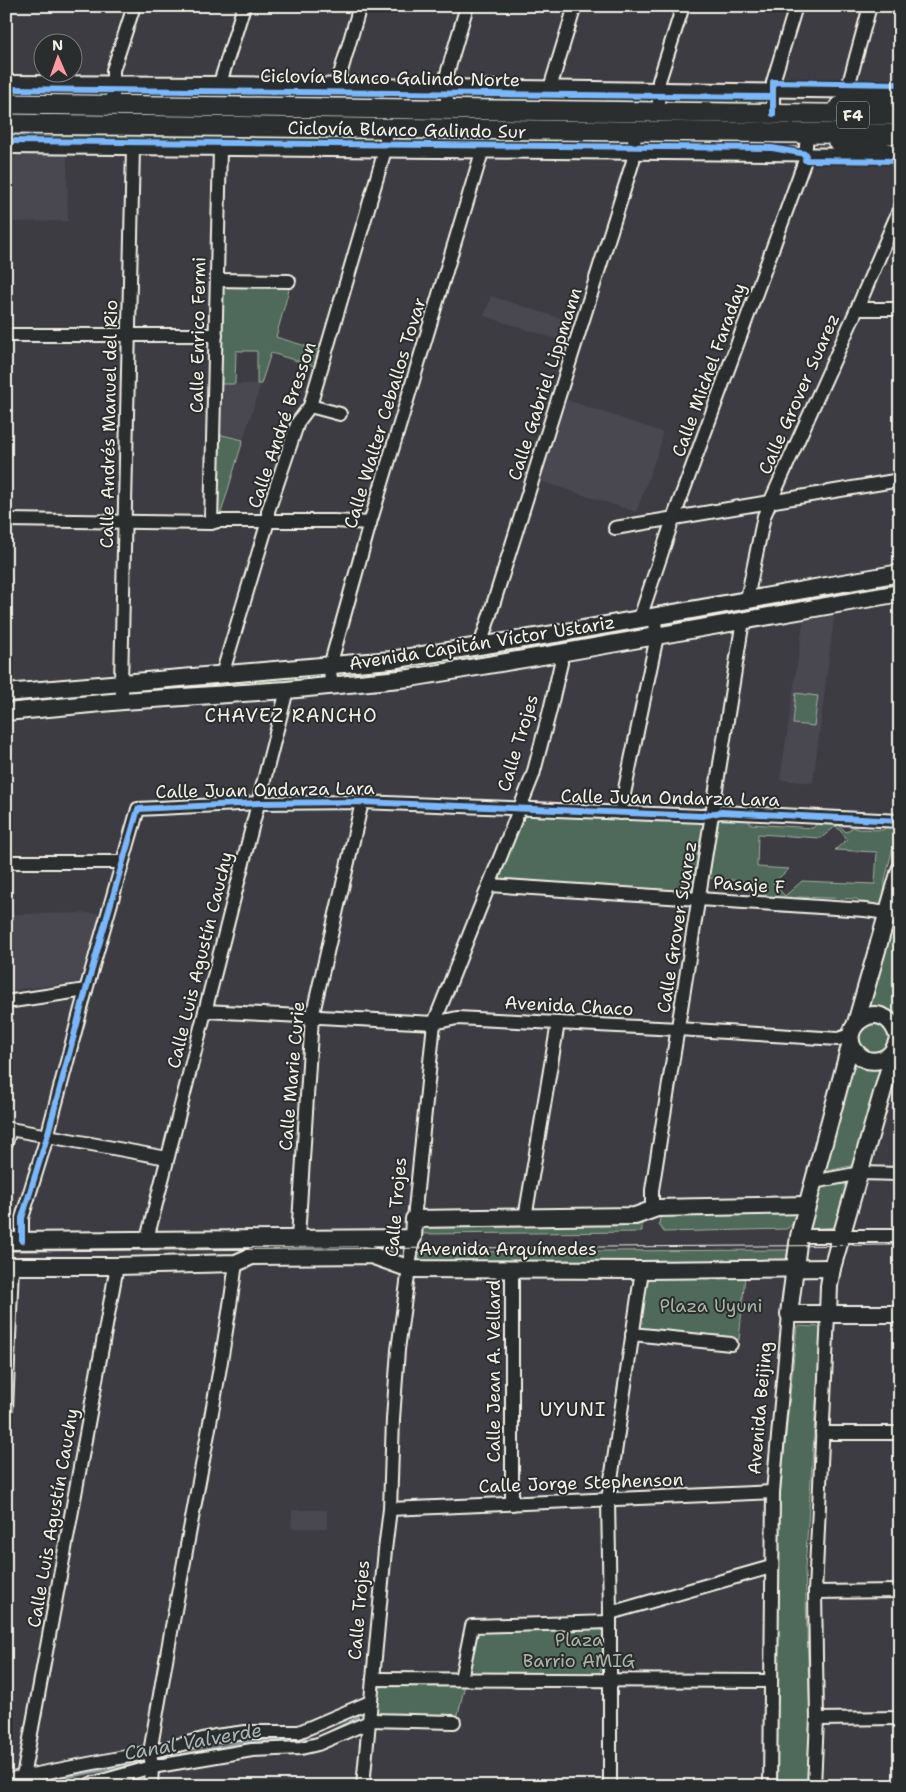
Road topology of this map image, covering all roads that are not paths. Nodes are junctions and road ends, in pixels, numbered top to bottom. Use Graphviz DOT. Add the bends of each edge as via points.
graph roads {
  1 [pos="134,6"];
  2 [pos="244,6"];
  3 [pos="360,6"];
  4 [pos="467,6"];
  5 [pos="575,6"];
  6 [pos="683,6"];
  7 [pos="796,6"];
  8 [pos="870,6"];
  9 [pos="6,82"];
  10 [pos="113,82"];
  11 [pos="220,83"];
  12 [pos="337,85"];
  13 [pos="447,86"];
  14 [pos="773,86"];
  15 [pos="550,88"];
  16 [pos="660,89"];
  17 [pos="850,92"];
  18 [pos="900,93"];
  19 [pos="6,104"];
  20 [pos="900,105"];
  21 [pos="113,106"];
  22 [pos="447,110"];
  23 [pos="659,113"];
  24 [pos="773,114"];
  25 [pos="806,114"];
  26 [pos="900,115"];
  27 [pos="6,124"];
  28 [pos="387,128"];
  29 [pos="635,131"];
  30 [pos="806,133"];
  31 [pos="900,134"];
  32 [pos="900,145"];
  33 [pos="6,146"];
  34 [pos="133,148"];
  35 [pos="220,149"];
  36 [pos="385,150"];
  37 [pos="482,152"];
  38 [pos="634,152"];
  39 [pos="806,154"];
  40 [pos="899,156"];
  41 [pos="900,208"];
  42 [pos="217,280"];
  43 [pos="289,281"];
  44 [pos="857,309"];
  45 [pos="900,309"];
  46 [pos="6,334"];
  47 [pos="129,335"];
  48 [pos="216,336"];
  49 [pos="310,406"];
  50 [pos="340,414"];
  51 [pos="900,480"];
  52 [pos="770,503"];
  53 [pos="674,518"];
  54 [pos="6,520"];
  55 [pos="268,521"];
  56 [pos="124,522"];
  57 [pos="211,523"];
  58 [pos="370,524"];
  59 [pos="615,528"];
  60 [pos="900,572"];
  61 [pos="900,593"];
  62 [pos="747,600"];
  63 [pos="647,617"];
  64 [pos="743,620"];
  65 [pos="657,636"];
  66 [pos="480,646"];
  67 [pos="560,653"];
  68 [pos="330,666"];
  69 [pos="222,675"];
  70 [pos="121,683"];
  71 [pos="331,685"];
  72 [pos="287,690"];
  73 [pos="6,693"];
  74 [pos="123,701"];
  75 [pos="6,712"];
  76 [pos="362,802"];
  77 [pos="259,803"];
  78 [pos="519,808"];
  79 [pos="620,813"];
  80 [pos="713,814"];
  81 [pos="900,821"];
  82 [pos="6,862"];
  83 [pos="121,862"];
  84 [pos="900,870"];
  85 [pos="489,885"];
  86 [pos="699,900"];
  87 [pos="888,913"];
  88 [pos="86,990"];
  89 [pos="6,1002"];
  90 [pos="205,1011"];
  91 [pos="312,1017"];
  92 [pos="434,1023"];
  93 [pos="558,1023"];
  94 [pos="678,1029"];
  95 [pos="853,1033"];
  96 [pos="898,1038"];
  97 [pos="8,1126"];
  98 [pos="47,1137"];
  99 [pos="6,1143"];
  100 [pos="167,1158"];
  101 [pos="861,1174"];
  102 [pos="900,1174"];
  103 [pos="813,1182"];
  104 [pos="807,1205"];
  105 [pos="652,1209"];
  106 [pos="525,1218"];
  107 [pos="414,1219"];
  108 [pos="798,1236"];
  109 [pos="842,1236"];
  110 [pos="900,1236"];
  111 [pos="298,1238"];
  112 [pos="413,1238"];
  113 [pos="147,1240"];
  114 [pos="14,1241"];
  115 [pos="236,1262"];
  116 [pos="9,1266"];
  117 [pos="117,1266"];
  118 [pos="832,1268"];
  119 [pos="410,1269"];
  120 [pos="512,1269"];
  121 [pos="794,1269"];
  122 [pos="642,1270"];
  123 [pos="900,1304"];
  124 [pos="790,1309"];
  125 [pos="828,1309"];
  126 [pos="900,1314"];
  127 [pos="632,1334"];
  128 [pos="731,1344"];
  129 [pos="6,1410"];
  130 [pos="822,1433"];
  131 [pos="900,1433"];
  132 [pos="773,1492"];
  133 [pos="608,1500"];
  134 [pos="512,1504"];
  135 [pos="390,1509"];
  136 [pos="771,1567"];
  137 [pos="900,1591"];
  138 [pos="814,1592"];
  139 [pos="610,1617"];
  140 [pos="373,1679"];
  141 [pos="461,1679"];
  142 [pos="610,1679"];
  143 [pos="770,1681"];
  144 [pos="370,1702"];
  145 [pos="900,1718"];
  146 [pos="817,1719"];
  147 [pos="369,1722"];
  148 [pos="454,1722"];
  149 [pos="150,1752"];
  150 [pos="152,1767"];
  151 [pos="24,1778"];
  152 [pos="6,1780"];
  153 [pos="91,1785"];
  154 [pos="151,1786"];
  155 [pos="363,1786"];
  156 [pos="610,1786"];
  157 [pos="770,1786"];
  158 [pos="814,1786"];
  1 -- 10 [label="street" via="113,70"];
  2 -- 11 [label="street"];
  3 -- 12 [label="street"];
  4 -- 13 [label="street" via="446,74"];
  5 -- 15 [label="street"];
  6 -- 16 [label="street" via="659,81"];
  7 -- 14 [label="street"];
  8 -- 17 [label="street" via="849,83"];
  9 -- 10 [label="street"];
  10 -- 11 [label="street"];
  10 -- 21 [label="street"];
  11 -- 12 [label="street"];
  12 -- 13 [label="street"];
  13 -- 15 [label="street"];
  13 -- 22 [label="street"];
  14 -- 16 [label="street"];
  14 -- 17 [label="street"];
  14 -- 24 [label="street"];
  15 -- 16 [label="street"];
  16 -- 23 [label="street"];
  17 -- 18 [label="street"];
  18 -- 25 [label="highway"];
  19 -- 21 [label="highway, F4"];
  20 -- 25 [label="highway"];
  21 -- 22 [label="highway, F4"];
  22 -- 23 [label="highway, F4"];
  23 -- 24 [label="highway, F4"];
  24 -- 25 [label="highway, F4"];
  25 -- 26 [label="highway, F4"];
  27 -- 28 [label="highway, F4"];
  28 -- 29 [label="highway, F4"];
  28 -- 36 [label="street, Calle André Bresson"];
  29 -- 30 [label="highway, F4"];
  29 -- 38 [label="street, Calle Gabriel Lippmann"];
  30 -- 31 [label="highway, F4"];
  30 -- 32 [label="highway"];
  30 -- 39 [label="street, Calle Michel Faraday"];
  30 -- 40 [label="highway"];
  33 -- 34 [label="street"];
  34 -- 35 [label="street"];
  34 -- 47 [label="street, Calle Andrés Manuel del Rio"];
  35 -- 36 [label="street"];
  35 -- 42 [label="street, Calle Enrico Fermi"];
  36 -- 37 [label="street"];
  36 -- 49 [label="street, Calle André Bresson"];
  37 -- 38 [label="street"];
  37 -- 58 [label="street, Calle Walter Ceballos Tovar"];
  38 -- 39 [label="street"];
  38 -- 66 [label="street, Calle Gabriel Lippmann" via="634,161"];
  39 -- 40 [label="street"];
  39 -- 53 [label="street, Calle Michel Faraday"];
  41 -- 44 [label="street, Calle Grover Suarez"];
  42 -- 43 [label="street"];
  42 -- 48 [label="street, Calle Enrico Fermi"];
  44 -- 45 [label="street"];
  44 -- 52 [label="street, Calle Grover Suarez"];
  46 -- 47 [label="street"];
  47 -- 48 [label="street"];
  47 -- 56 [label="street, Calle Andrés Manuel del Rio"];
  48 -- 57 [label="street, Calle Enrico Fermi"];
  49 -- 50 [label="street"];
  49 -- 55 [label="street, Calle André Bresson" via="298,422 268,511"];
  51 -- 52 [label="street"];
  52 -- 53 [label="street"];
  52 -- 62 [label="street, Calle Grover Suarez" via="764,516"];
  53 -- 59 [label="street"];
  53 -- 63 [label="street, Calle Michel Faraday"];
  54 -- 56 [label="street"];
  55 -- 57 [label="street"];
  55 -- 58 [label="street"];
  55 -- 69 [label="street, Calle André Bresson"];
  56 -- 57 [label="street"];
  56 -- 70 [label="street, Calle Andrés Manuel del Rio"];
  58 -- 68 [label="street, Calle Walter Ceballos Tovar"];
  60 -- 62 [label="main road, Avenida Capitán Víctor Ustariz"];
  61 -- 64 [label="main road, Avenida Capitán Víctor Ustariz"];
  62 -- 63 [label="main road, Avenida Capitán Víctor Ustariz"];
  63 -- 65 [label="street, Calle Michel Faraday"];
  63 -- 66 [label="main road, Avenida Capitán Víctor Ustariz"];
  64 -- 65 [label="main road, Avenida Capitán Víctor Ustariz"];
  64 -- 80 [label="street, Calle Grover Suarez"];
  65 -- 67 [label="main road, Avenida Capitán Víctor Ustariz"];
  65 -- 79 [label="street, Calle Michel Faraday"];
  66 -- 68 [label="main road, Avenida Capitán Víctor Ustariz"];
  67 -- 71 [label="main road, Avenida Capitán Víctor Ustariz" via="410,678"];
  67 -- 78 [label="street, Calle Trojes" via="561,663 533,775"];
  68 -- 69 [label="main road, Avenida Capitán Víctor Ustariz"];
  68 -- 71 [label="street, Calle Walter Ceballos Tovar"];
  69 -- 70 [label="main road, Avenida Capitán Víctor Ustariz"];
  70 -- 73 [label="main road, Avenida Capitán Víctor Ustariz"];
  70 -- 74 [label="street, Calle Andrés Manuel del Rio"];
  71 -- 72 [label="main road, Avenida Capitán Víctor Ustariz"];
  72 -- 74 [label="main road, Avenida Capitán Víctor Ustariz"];
  72 -- 77 [label="street, Calle Luis Agustín Cauchy"];
  74 -- 75 [label="main road, Avenida Capitán Víctor Ustariz"];
  76 -- 77 [label="street, Calle Juan Ondarza Lara"];
  76 -- 78 [label="street, Calle Juan Ondarza Lara"];
  76 -- 91 [label="street, Calle Marie Curie"];
  77 -- 83 [label="street, Calle Juan Ondarza Lara" via="138,809"];
  77 -- 90 [label="street, Calle Luis Agustín Cauchy"];
  78 -- 79 [label="street, Calle Juan Ondarza Lara"];
  78 -- 85 [label="street, Calle Trojes"];
  79 -- 80 [label="street, Calle Juan Ondarza Lara"];
  80 -- 81 [label="street, Calle Juan Ondarza Lara"];
  80 -- 86 [label="street, Calle Grover Suarez"];
  82 -- 83 [label="street"];
  83 -- 88 [label="street, Calle Juan Ondarza Lara"];
  84 -- 87 [label="main road, Avenida Beijing"];
  85 -- 86 [label="street, Pasaje F"];
  85 -- 92 [label="street, Calle Trojes"];
  86 -- 87 [label="street, Pasaje F"];
  86 -- 94 [label="street, Calle Grover Suarez"];
  87 -- 95 [label="main road, Avenida Beijing"];
  88 -- 89 [label="street"];
  88 -- 98 [label="street, Calle Juan Ondarza Lara"];
  90 -- 91 [label="street, Avenida Chaco"];
  90 -- 100 [label="street, Calle Luis Agustín Cauchy"];
  91 -- 92 [label="street, Avenida Chaco"];
  91 -- 111 [label="street, Calle Marie Curie"];
  92 -- 93 [label="street, Avenida Chaco" via="457,1018"];
  92 -- 107 [label="street, Calle Trojes"];
  93 -- 94 [label="street, Avenida Chaco"];
  93 -- 106 [label="street"];
  94 -- 95 [label="street, Avenida Chaco" via="838,1039"];
  94 -- 105 [label="street, Calle Grover Suarez" via="652,1190"];
  95 -- 96 [label="main road" via="864,1017 872,1015 892,1023"];
  95 -- 96 [label="main road" via="854,1049 865,1060 873,1061 887,1057"];
  95 -- 103 [label="main road, Avenida Beijing"];
  96 -- 101 [label="main road"];
  97 -- 98 [label="street"];
  97 -- 99 [label="street"];
  98 -- 100 [label="street"];
  98 -- 114 [label="street, Calle Juan Ondarza Lara"];
  100 -- 113 [label="street, Calle Luis Agustín Cauchy"];
  101 -- 102 [label="street"];
  101 -- 103 [label="street"];
  101 -- 109 [label="main road"];
  103 -- 104 [label="main road, Avenida Beijing"];
  104 -- 105 [label="main road, Avenida Arquímedes"];
  104 -- 108 [label="main road, Avenida Beijing"];
  105 -- 106 [label="main road, Avenida Arquímedes" via="635,1216"];
  106 -- 107 [label="main road, Avenida Arquímedes"];
  107 -- 112 [label="main road, Calle Trojes"];
  108 -- 109 [label="street"];
  108 -- 121 [label="main road, Avenida Beijing"];
  109 -- 110 [label="street"];
  109 -- 118 [label="main road"];
  111 -- 112 [label="main road, Avenida Arquímedes"];
  111 -- 113 [label="main road, Avenida Arquímedes"];
  112 -- 119 [label="street, Calle Trojes"];
  113 -- 114 [label="main road, Avenida Arquímedes"];
  115 -- 117 [label="main road, Avenida Arquímedes"];
  115 -- 119 [label="main road, Avenida Arquímedes" via="252,1256 371,1255"];
  115 -- 149 [label="street" via="218,1381"];
  116 -- 117 [label="main road, Avenida Arquímedes"];
  116 -- 129 [label="street"];
  117 -- 151 [label="street, Calle Luis Agustín Cauchy"];
  118 -- 121 [label="main road, Avenida Arquímedes"];
  118 -- 125 [label="main road"];
  119 -- 120 [label="main road, Avenida Arquímedes"];
  119 -- 135 [label="street, Calle Trojes" via="398,1350"];
  120 -- 122 [label="main road, Avenida Arquímedes"];
  120 -- 134 [label="street, Calle Jean A. Vellard"];
  121 -- 122 [label="main road, Avenida Arquímedes"];
  121 -- 124 [label="main road, Avenida Beijing"];
  122 -- 127 [label="street"];
  123 -- 125 [label="main road"];
  124 -- 125 [label="main road"];
  124 -- 132 [label="street, Avenida Beijing"];
  125 -- 126 [label="main road"];
  125 -- 130 [label="street"];
  127 -- 128 [label="street"];
  127 -- 133 [label="street"];
  130 -- 131 [label="street"];
  130 -- 138 [label="street"];
  132 -- 133 [label="street, Calle Jorge Stephenson"];
  132 -- 136 [label="street, Avenida Beijing"];
  133 -- 134 [label="street, Calle Jorge Stephenson"];
  133 -- 139 [label="street"];
  134 -- 135 [label="street, Calle Jorge Stephenson"];
  135 -- 140 [label="street, Calle Trojes"];
  136 -- 139 [label="street"];
  136 -- 143 [label="street, Avenida Beijing"];
  137 -- 138 [label="street"];
  138 -- 146 [label="street"];
  139 -- 141 [label="street" via="472,1626"];
  139 -- 142 [label="street"];
  140 -- 141 [label="street"];
  140 -- 144 [label="street, Calle Trojes"];
  141 -- 142 [label="street"];
  142 -- 143 [label="street"];
  142 -- 156 [label="street"];
  143 -- 157 [label="street, Avenida Beijing"];
  144 -- 147 [label="street, Calle Trojes"];
  144 -- 149 [label="street" via="299,1732 238,1732"];
  145 -- 146 [label="street"];
  146 -- 158 [label="street"];
  147 -- 148 [label="street"];
  147 -- 150 [label="street" via="301,1748 252,1750"];
  147 -- 155 [label="street, Calle Trojes"];
  149 -- 150 [label="street"];
  149 -- 151 [label="street"];
  150 -- 153 [label="street"];
  150 -- 154 [label="street"];
  151 -- 152 [label="street"];
}
